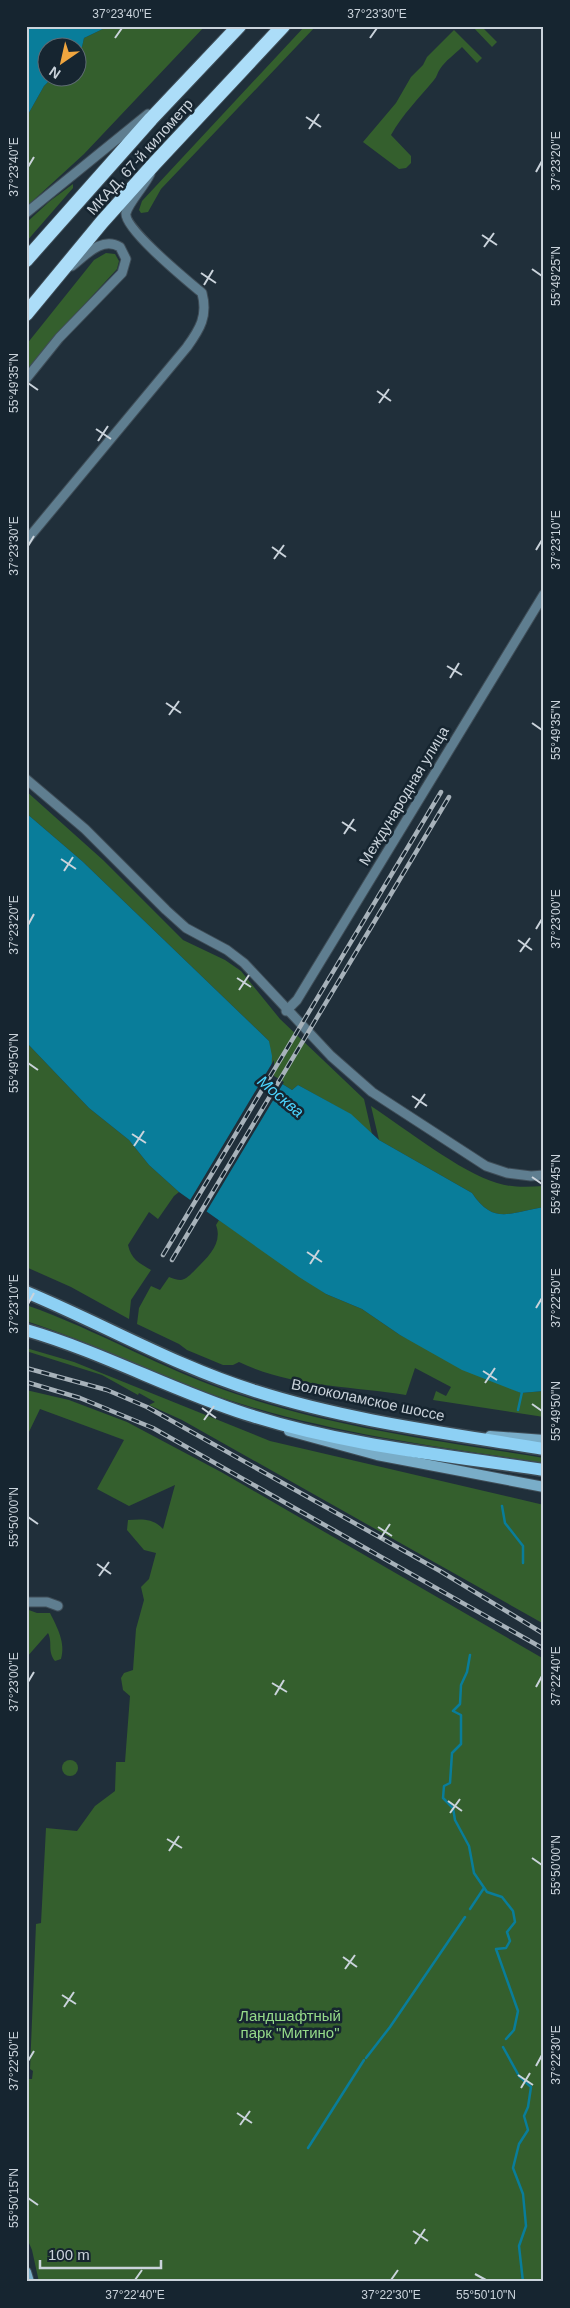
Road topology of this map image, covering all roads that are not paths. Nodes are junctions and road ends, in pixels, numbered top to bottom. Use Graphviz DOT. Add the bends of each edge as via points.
graph roads {
  1 [pos="240,26"];
  2 [pos="284,26"];
  3 [pos="200,67"];
  4 [pos="154,164"];
  5 [pos="26,213"];
  6 [pos="26,260"];
  7 [pos="58,277"];
  8 [pos="26,314"];
  9 [pos="26,379"];
  10 [pos="26,541"];
  11 [pos="544,594"];
  12 [pos="26,779"];
  13 [pos="286,1011"];
  14 [pos="544,1175"];
  15 [pos="26,1292"];
  16 [pos="26,1330"];
  17 [pos="246,1414"];
  18 [pos="469,1437"];
  19 [pos="544,1440"];
  20 [pos="544,1449"];
  21 [pos="544,1470"];
  22 [pos="544,1487"];
  23 [pos="26,1602"];
  24 [pos="58,1606"];
  25 [pos="26,2272"];
  26 [pos="29,2282"];
  1 -- 3 [label="highway, МКАД, 67-й километр"];
  2 -- 4 [label="highway, МКАД, 67-й километр"];
  3 -- 5 [label="street" via="139,122"];
  3 -- 6 [label="highway, МКАД, 67-й километр"];
  4 -- 7 [label="highway, МКАД, 67-й километр"];
  4 -- 10 [label="street" via="145,185 126,212 127,222 202,293 205,305 200,329"];
  7 -- 8 [label="highway, МКАД, 67-й километр"];
  7 -- 9 [label="street" via="103,243 114,243 126,258 122,273 59,338"];
  11 -- 13 [label="street, Международная улица" via="303,992"];
  12 -- 13 [label="street" via="86,829 186,928 244,963"];
  13 -- 14 [label="street" via="354,1078 463,1152 486,1166 507,1173"];
  15 -- 18 [label="main road, Волоколамское шоссе" via="178,1363 255,1391 351,1416"];
  16 -- 17 [label="main road" via="79,1347"];
  17 -- 21 [label="main road" via="344,1438"];
  17 -- 22 [label="main road" via="306,1437 368,1453"];
  18 -- 19 [label="main road"];
  18 -- 20 [label="main road, Волоколамское шоссе"];
  23 -- 24 [label="street" via="47,1602"];
  25 -- 26 [label="main road"];
}
